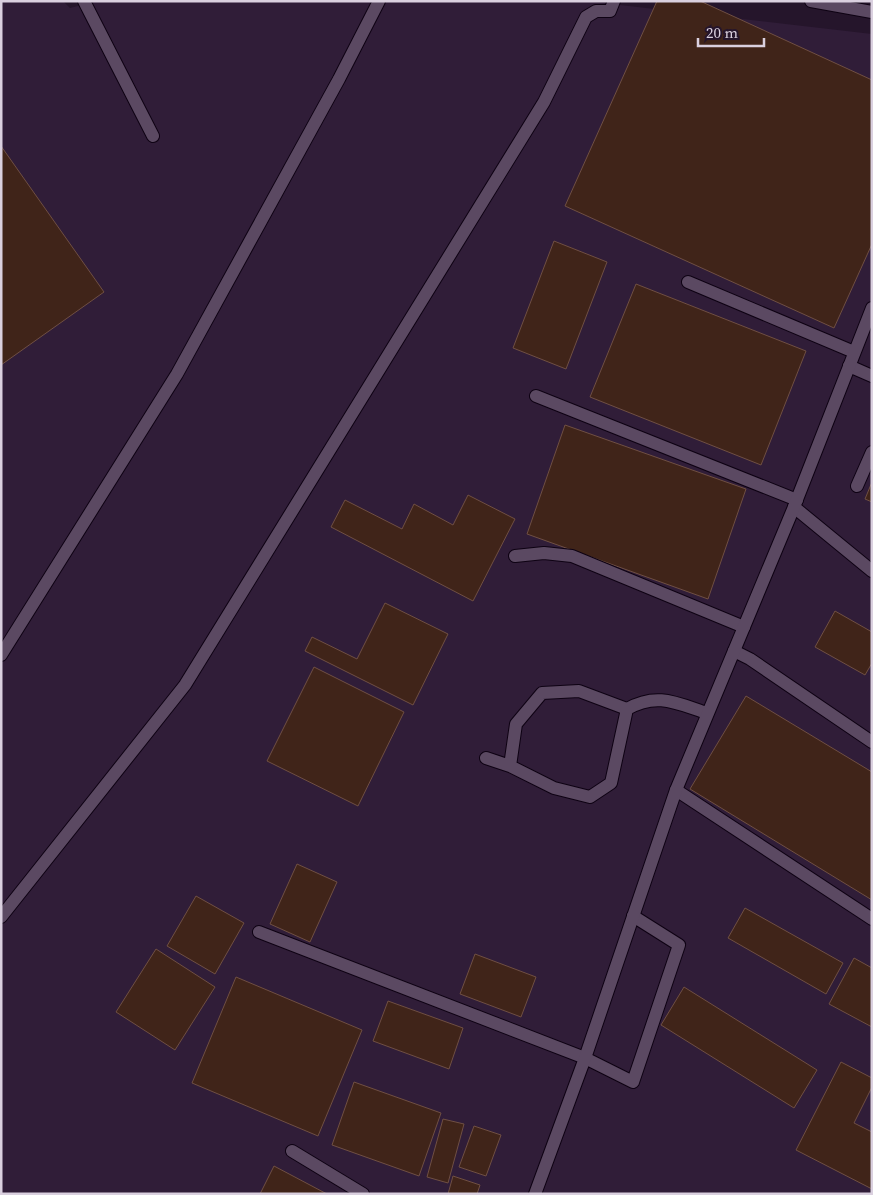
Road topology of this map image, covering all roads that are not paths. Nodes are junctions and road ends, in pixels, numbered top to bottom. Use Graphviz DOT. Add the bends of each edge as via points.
graph roads {
  1 [pos="84,1"];
  2 [pos="379,1"];
  3 [pos="614,1"];
  4 [pos="811,1"];
  5 [pos="872,12"];
  6 [pos="154,136"];
  7 [pos="688,282"];
  8 [pos="872,308"];
  9 [pos="854,352"];
  10 [pos="849,366"];
  11 [pos="872,376"];
  12 [pos="536,396"];
  13 [pos="872,452"];
  14 [pos="857,486"];
  15 [pos="795,503"];
  16 [pos="515,556"];
  17 [pos="872,571"];
  18 [pos="744,627"];
  19 [pos="734,651"];
  20 [pos="1,655"];
  21 [pos="627,709"];
  22 [pos="707,713"];
  23 [pos="872,742"];
  24 [pos="486,758"];
  25 [pos="510,766"];
  26 [pos="676,790"];
  27 [pos="1,916"];
  28 [pos="634,916"];
  29 [pos="872,919"];
  30 [pos="259,932"];
  31 [pos="585,1058"];
  32 [pos="292,1151"];
  33 [pos="539,1192"];
  34 [pos="363,1194"];
  1 -- 6 [label="street"];
  2 -- 20 [label="street" via="177,374"];
  3 -- 27 [label="street" via="610,11 596,10 586,17 544,102 185,685"];
  4 -- 5 [label="street"];
  7 -- 9 [label="street"];
  8 -- 9 [label="street"];
  9 -- 10 [label="street"];
  10 -- 11 [label="street"];
  10 -- 15 [label="street"];
  12 -- 15 [label="street"];
  13 -- 14 [label="street"];
  15 -- 17 [label="street"];
  15 -- 18 [label="street"];
  16 -- 18 [label="street" via="544,553 572,556"];
  18 -- 19 [label="street"];
  19 -- 22 [label="street"];
  19 -- 23 [label="street"];
  21 -- 22 [label="street" via="643,700 668,700"];
  21 -- 25 [label="street" via="579,691 542,693 516,724"];
  21 -- 25 [label="street" via="611,783 590,797 554,788"];
  22 -- 26 [label="street"];
  24 -- 25 [label="street"];
  26 -- 28 [label="street"];
  26 -- 29 [label="street"];
  28 -- 31 [label="street"];
  28 -- 31 [label="street" via="679,945 633,1082"];
  30 -- 31 [label="street"];
  31 -- 33 [label="street"];
  32 -- 34 [label="street"];
}
